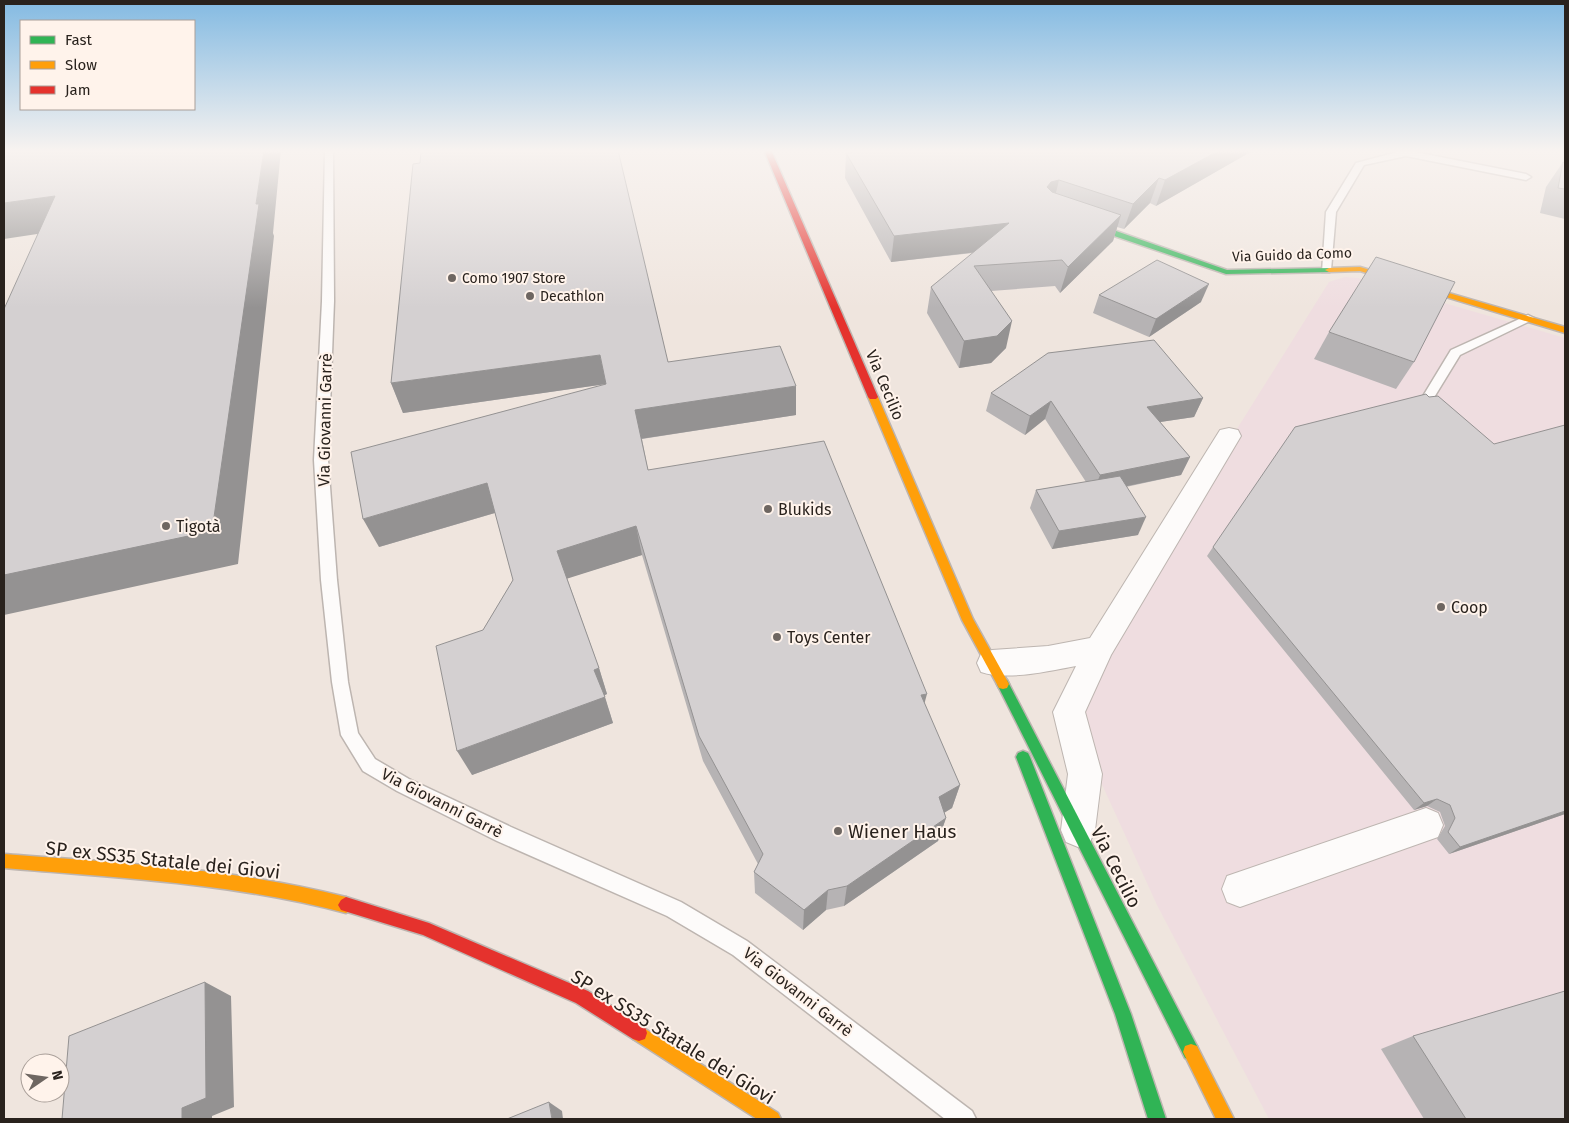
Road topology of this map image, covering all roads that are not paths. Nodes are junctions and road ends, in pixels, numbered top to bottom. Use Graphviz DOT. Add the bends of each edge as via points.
graph roads {
  1 [pos="329,202"];
  2 [pos="790,202"];
  3 [pos="1337,202"];
  4 [pos="1070,218"];
  5 [pos="1326,270"];
  6 [pos="1528,318"];
  7 [pos="1565,330"];
  8 [pos="1426,401"];
  9 [pos="1229,436"];
  10 [pos="974,632"];
  11 [pos="1099,649"];
  12 [pos="992,663"];
  13 [pos="1011,727"];
  14 [pos="1018,745"];
  15 [pos="1426,825"];
  16 [pos="1078,830"];
  17 [pos="4,861"];
  18 [pos="1240,889"];
  19 [pos="772,1119"];
  20 [pos="964,1119"];
  21 [pos="1157,1119"];
  22 [pos="1225,1119"];
  1 -- 20 [label="lane, Via Giovanni Garrè" via="321,460 328,580 350,736 369,765 504,834 674,909 740,948"];
  2 -- 10 [label="main road, Via Cecilio"];
  3 -- 5 [label="lane" via="1331,212"];
  4 -- 5 [label="main road, Via Guido da Como" via="1226,272"];
  5 -- 6 [label="main road, Via Guido da Como" via="1360,269"];
  6 -- 7 [label="main road, Via Guido da Como"];
  6 -- 8 [label="lane" via="1455,353"];
  9 -- 11 [label="street"];
  10 -- 12 [label="main road, Via Cecilio"];
  10 -- 13 [label="main road, Via Cecilio"];
  11 -- 12 [label="street" via="1048,659"];
  11 -- 16 [label="street" via="1069,712 1084,774"];
  12 -- 16 [label="main road, Via Cecilio"];
  14 -- 21 [label="main road" via="1123,1014"];
  15 -- 18 [label="street"];
  16 -- 22 [label="main road, Via Cecilio"];
  17 -- 19 [label="main road, SP ex SS35 Statale dei Giovi" via="215,879 310,894 424,928 582,997"];
}
